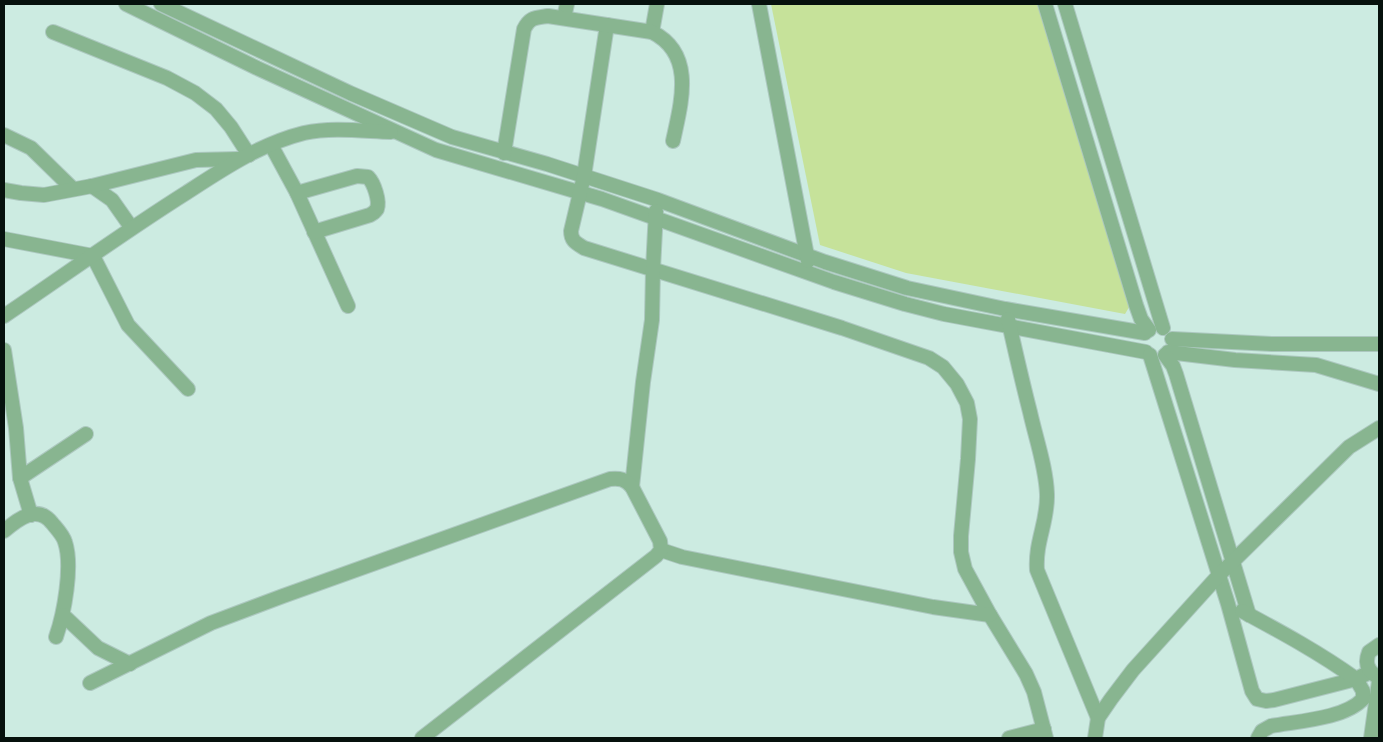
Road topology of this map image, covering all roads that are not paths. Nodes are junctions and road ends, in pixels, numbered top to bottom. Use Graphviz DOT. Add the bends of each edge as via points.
graph roads {
  1 [pos="126,4"];
  2 [pos="162,4"];
  3 [pos="567,4"];
  4 [pos="657,4"];
  5 [pos="759,4"];
  6 [pos="1045,4"];
  7 [pos="1065,4"];
  8 [pos="564,18"];
  9 [pos="607,25"];
  10 [pos="53,32"];
  11 [pos="652,32"];
  12 [pos="350,93"];
  13 [pos="343,107"];
  14 [pos="332,130"];
  15 [pos="399,132"];
  16 [pos="4,135"];
  17 [pos="673,141"];
  18 [pos="271,145"];
  19 [pos="504,152"];
  20 [pos="244,157"];
  21 [pos="584,176"];
  22 [pos="92,186"];
  23 [pos="73,189"];
  24 [pos="4,190"];
  25 [pos="297,193"];
  26 [pos="580,193"];
  27 [pos="658,200"];
  28 [pos="655,219"];
  29 [pos="131,227"];
  30 [pos="314,232"];
  31 [pos="4,239"];
  32 [pos="808,255"];
  33 [pos="93,256"];
  34 [pos="653,269"];
  35 [pos="810,274"];
  36 [pos="348,306"];
  37 [pos="1005,309"];
  38 [pos="4,316"];
  39 [pos="1009,325"];
  40 [pos="1160,340"];
  41 [pos="1379,344"];
  42 [pos="4,350"];
  43 [pos="1148,354"];
  44 [pos="1379,384"];
  45 [pos="188,389"];
  46 [pos="1379,428"];
  47 [pos="86,434"];
  48 [pos="20,478"];
  49 [pos="632,487"];
  50 [pos="31,515"];
  51 [pos="4,531"];
  52 [pos="661,550"];
  53 [pos="1233,561"];
  54 [pos="1219,575"];
  55 [pos="1228,604"];
  56 [pos="63,615"];
  57 [pos="990,615"];
  58 [pos="1249,615"];
  59 [pos="56,637"];
  60 [pos="1379,645"];
  61 [pos="130,664"];
  62 [pos="1376,677"];
  63 [pos="1356,679"];
  64 [pos="90,683"];
  65 [pos="1098,718"];
  66 [pos="1045,734"];
  67 [pos="422,738"];
  68 [pos="1009,738"];
  69 [pos="1094,738"];
  70 [pos="1258,738"];
  71 [pos="1371,738"];
  1 -- 13 [label="lane"];
  2 -- 12 [label="lane"];
  3 -- 8 [label="lane"];
  4 -- 11 [label="lane"];
  5 -- 32 [label="lane"];
  6 -- 40 [label="lane" via="1136,305 1141,318"];
  7 -- 40 [label="lane"];
  8 -- 9 [label="lane"];
  8 -- 19 [label="lane" via="535,18 528,21 524,29"];
  9 -- 11 [label="lane"];
  9 -- 21 [label="lane"];
  10 -- 20 [label="lane" via="167,78 195,93 216,109 231,127"];
  11 -- 17 [label="lane" via="673,50 681,71 683,83"];
  12 -- 13 [label="lane"];
  12 -- 19 [label="lane" via="452,138"];
  13 -- 14 [label="lane"];
  13 -- 15 [label="lane"];
  14 -- 15 [label="lane"];
  14 -- 18 [label="lane" via="305,133"];
  15 -- 26 [label="lane" via="443,152"];
  16 -- 23 [label="lane" via="31,148"];
  18 -- 20 [label="lane"];
  18 -- 25 [label="lane"];
  19 -- 21 [label="lane"];
  20 -- 22 [label="lane" via="196,160"];
  20 -- 29 [label="lane"];
  21 -- 26 [label="lane"];
  21 -- 27 [label="lane"];
  22 -- 23 [label="lane"];
  22 -- 29 [label="lane" via="112,200"];
  23 -- 24 [label="lane" via="44,195"];
  25 -- 30 [label="lane"];
  25 -- 30 [label="lane" via="357,176 368,177 373,183 378,204 370,216"];
  26 -- 28 [label="lane"];
  26 -- 34 [label="lane" via="571,231 575,243"];
  27 -- 28 [label="lane"];
  27 -- 32 [label="lane"];
  28 -- 34 [label="lane"];
  28 -- 35 [label="lane"];
  29 -- 33 [label="lane"];
  30 -- 36 [label="lane"];
  31 -- 33 [label="lane"];
  32 -- 35 [label="lane"];
  32 -- 37 [label="lane" via="907,288"];
  33 -- 38 [label="lane"];
  33 -- 45 [label="lane" via="128,325"];
  34 -- 49 [label="lane" via="652,320"];
  34 -- 57 [label="lane" via="842,328 929,358 943,367 967,403 970,419 961,552 965,569"];
  35 -- 39 [label="lane" via="919,308"];
  37 -- 39 [label="lane"];
  37 -- 40 [label="lane"];
  39 -- 43 [label="lane"];
  39 -- 65 [label="lane" via="1047,493 1046,513 1038,541 1037,570"];
  40 -- 41 [label="lane"];
  40 -- 43 [label="lane" via="1160,357"];
  40 -- 43 [label="lane" via="1142,343"];
  40 -- 44 [label="lane" via="1235,360 1316,365"];
  40 -- 53 [label="lane" via="1176,374"];
  42 -- 48 [label="lane"];
  43 -- 54 [label="lane"];
  46 -- 53 [label="lane" via="1349,447"];
  47 -- 48 [label="lane"];
  48 -- 50 [label="lane"];
  49 -- 52 [label="lane" via="660,540"];
  49 -- 61 [label="lane" via="626,480 610,479 292,592 220,620"];
  50 -- 51 [label="lane"];
  50 -- 56 [label="lane" via="47,516 66,544"];
  52 -- 57 [label="lane" via="933,607"];
  52 -- 67 [label="lane" via="574,622"];
  53 -- 54 [label="lane"];
  53 -- 58 [label="lane"];
  54 -- 55 [label="lane"];
  54 -- 65 [label="lane" via="1133,670"];
  55 -- 58 [label="lane"];
  55 -- 63 [label="lane" via="1257,700 1274,700"];
  56 -- 59 [label="lane"];
  56 -- 61 [label="lane" via="98,648"];
  57 -- 66 [label="lane" via="1034,692"];
  58 -- 63 [label="lane"];
  60 -- 62 [label="lane" via="1373,648 1366,662"];
  61 -- 64 [label="lane"];
  62 -- 63 [label="lane"];
  62 -- 71 [label="lane"];
  63 -- 70 [label="lane" via="1363,691 1363,699 1358,705 1324,717 1271,726"];
  65 -- 69 [label="lane"];
  66 -- 68 [label="lane"];
}
